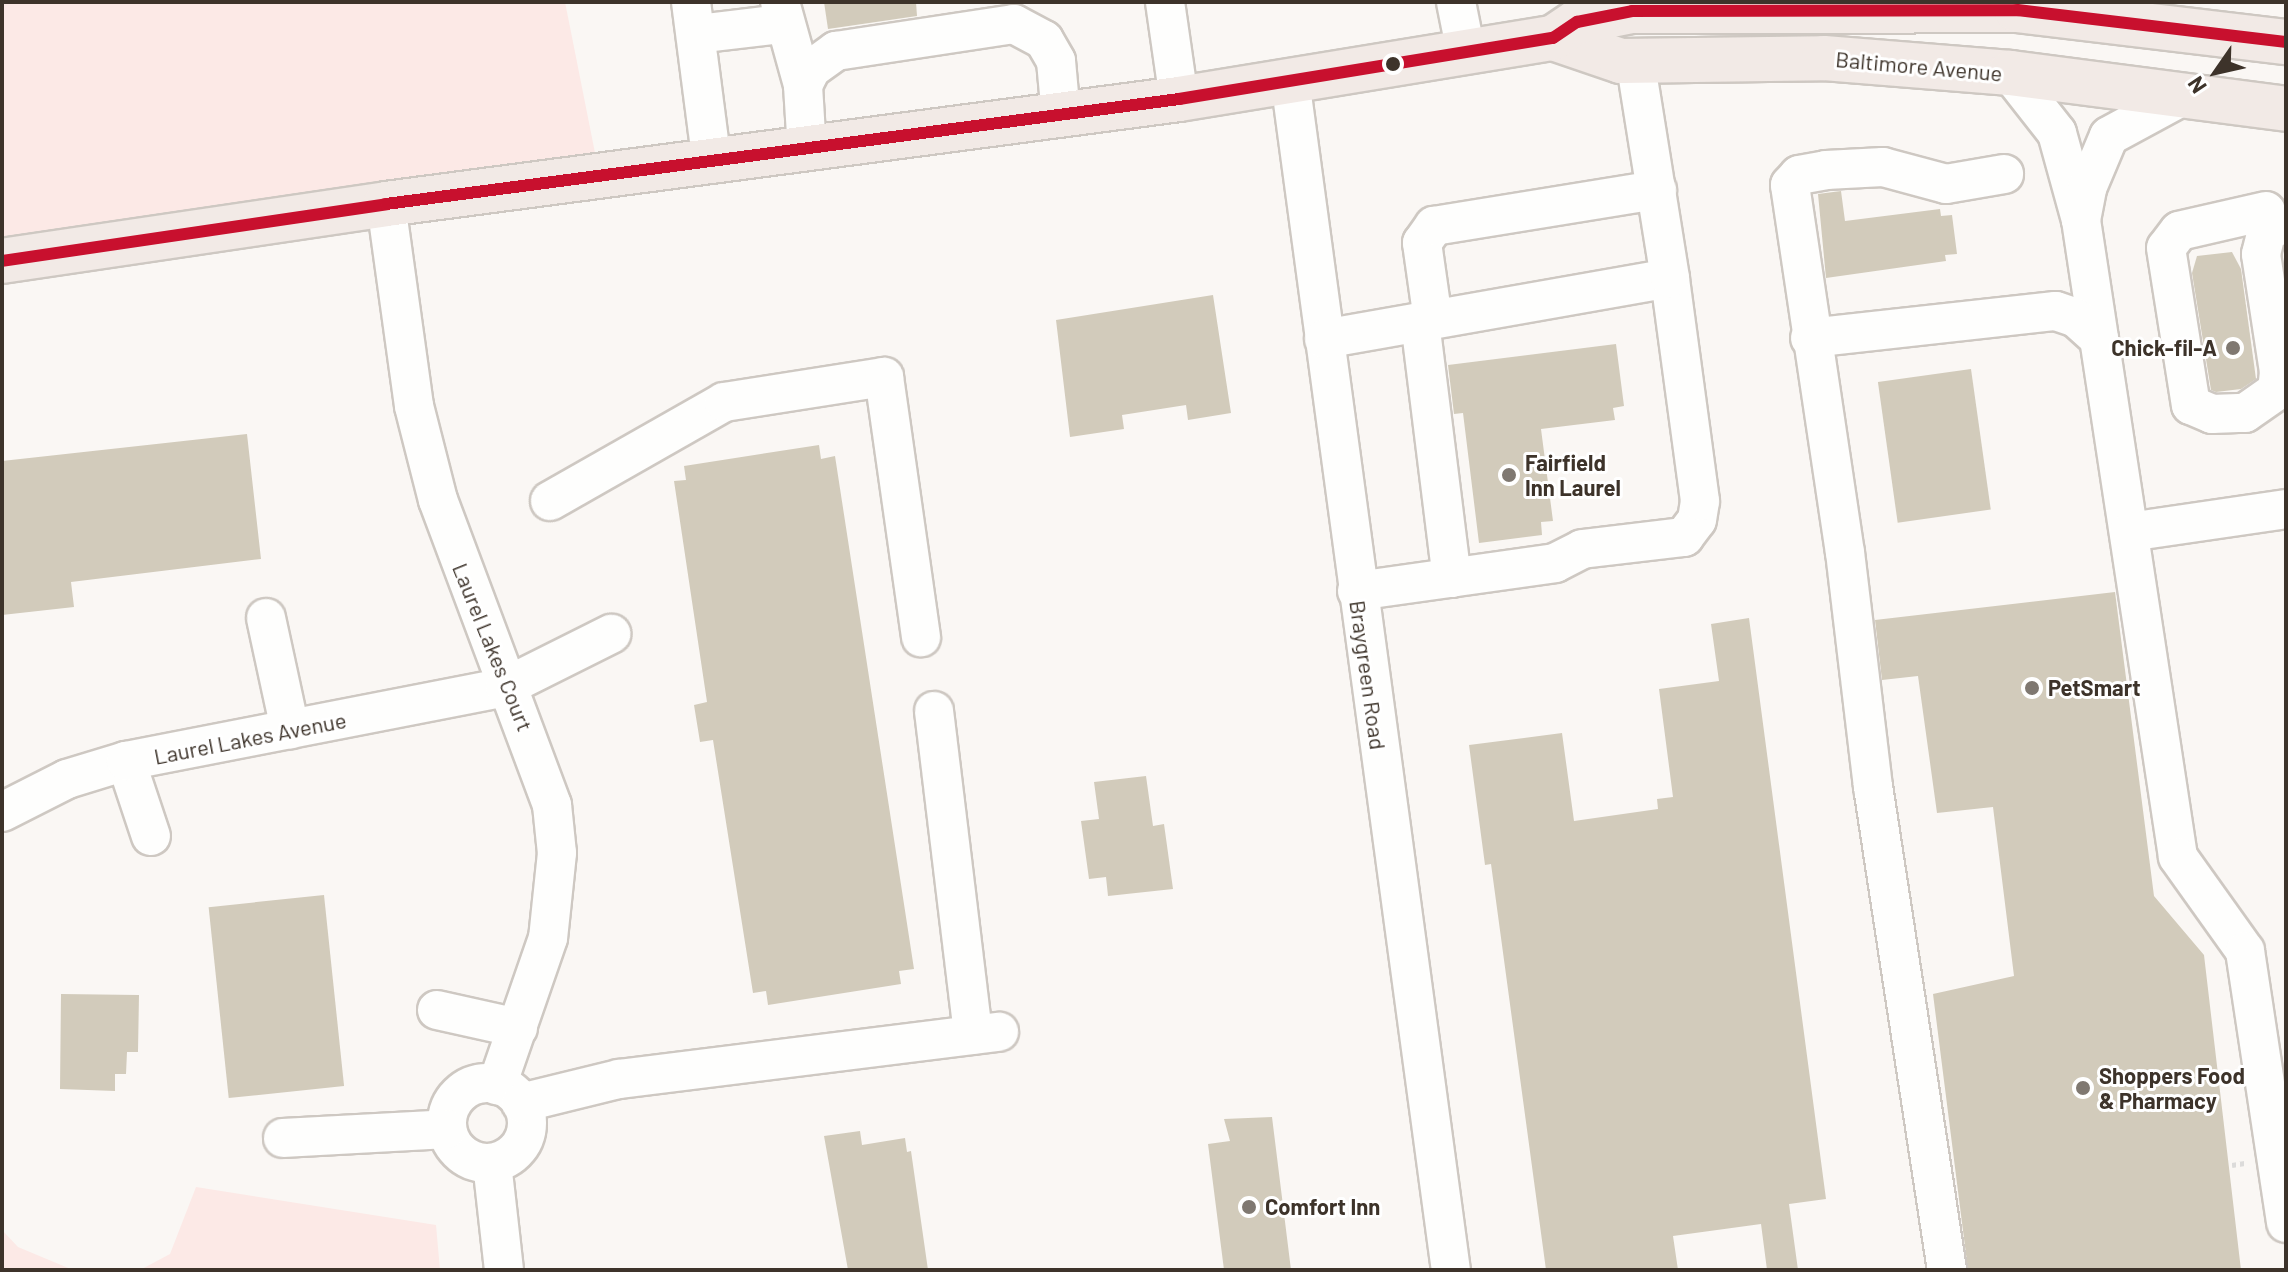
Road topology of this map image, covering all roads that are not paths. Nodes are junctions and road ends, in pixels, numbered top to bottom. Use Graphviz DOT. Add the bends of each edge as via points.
graph roads {
  1 [pos="1165,2"];
  2 [pos="1456,2"];
  3 [pos="2017,6"];
  4 [pos="781,13"];
  5 [pos="694,18"];
  6 [pos="1570,21"];
  7 [pos="2286,42"];
  8 [pos="1466,52"];
  9 [pos="1824,58"];
  10 [pos="1635,60"];
  11 [pos="2010,73"];
  12 [pos="1290,80"];
  13 [pos="803,85"];
  14 [pos="2183,96"];
  15 [pos="1179,99"];
  16 [pos="2286,109"];
  17 [pos="1061,116"];
  18 [pos="807,151"];
  19 [pos="712,164"];
  20 [pos="2004,174"];
  21 [pos="1657,190"];
  22 [pos="386,204"];
  23 [pos="2276,217"];
  24 [pos="2081,220"];
  25 [pos="2087,259"];
  26 [pos="2,261"];
  27 [pos="1670,278"];
  28 [pos="2023,311"];
  29 [pos="1427,321"];
  30 [pos="1810,338"];
  31 [pos="1324,339"];
  32 [pos="2099,339"];
  33 [pos="550,501"];
  34 [pos="2286,509"];
  35 [pos="2129,532"];
  36 [pos="1452,578"];
  37 [pos="1357,591"];
  38 [pos="266,618"];
  39 [pos="611,634"];
  40 [pos="921,637"];
  41 [pos="505,687"];
  42 [pos="934,711"];
  43 [pos="290,729"];
  44 [pos="126,761"];
  45 [pos="2,812"];
  46 [pos="151,836"];
  47 [pos="437,1010"];
  48 [pos="518,1028"];
  49 [pos="509,1094"];
  50 [pos="447,1129"];
  51 [pos="283,1138"];
  52 [pos="492,1163"];
  53 [pos="2286,1223"];
  54 [pos="504,1270"];
  55 [pos="1451,1270"];
  56 [pos="1947,1270"];
  1 -- 15 [label="street"];
  2 -- 8 [label="street"];
  3 -- 6 [label="main road, Baltimore Avenue" via="1632,11"];
  3 -- 7 [label="main road, Baltimore Avenue"];
  3 -- 9 [label="main road" via="1987,36"];
  4 -- 5 [label="street"];
  4 -- 13 [label="street"];
  5 -- 19 [label="street"];
  6 -- 8 [label="main road, Baltimore Avenue"];
  6 -- 10 [label="main road, Baltimore Avenue" via="1621,61"];
  8 -- 12 [label="main road, Baltimore Avenue"];
  9 -- 10 [label="main road, Baltimore Avenue"];
  9 -- 11 [label="main road, Baltimore Avenue"];
  10 -- 21 [label="street"];
  11 -- 14 [label="main road, Baltimore Avenue"];
  11 -- 24 [label="street" via="2057,133"];
  12 -- 15 [label="main road, Baltimore Avenue"];
  12 -- 31 [label="street, Braygreen Road"];
  13 -- 17 [label="street" via="811,69 836,51 1014,24 1044,40 1056,61"];
  13 -- 18 [label="street"];
  14 -- 16 [label="main road, Baltimore Avenue"];
  14 -- 24 [label="street" via="2109,136 2087,188"];
  15 -- 17 [label="main road, Baltimore Avenue"];
  17 -- 18 [label="main road, Baltimore Avenue"];
  18 -- 19 [label="main road, Baltimore Avenue"];
  19 -- 22 [label="main road, Baltimore Avenue"];
  20 -- 30 [label="street" via="1946,184 1883,167 1799,175 1790,185"];
  21 -- 27 [label="street"];
  21 -- 29 [label="street" via="1434,226 1422,243"];
  22 -- 26 [label="main road, Baltimore Avenue"];
  22 -- 41 [label="street, Laurel Lakes Court" via="414,406 438,500"];
  23 -- 23 [label="street" via="2179,231 2166,248 2191,405 2212,414 2245,413 2277,391 2262,239"];
  24 -- 25 [label="street"];
  25 -- 28 [label="street" via="2070,281"];
  25 -- 32 [label="street"];
  27 -- 29 [label="street"];
  27 -- 36 [label="street" via="1700,501 1697,520 1684,537 1582,549 1555,563"];
  28 -- 30 [label="street"];
  28 -- 32 [label="street" via="2066,315"];
  29 -- 31 [label="street"];
  29 -- 36 [label="street"];
  30 -- 56 [label="street"];
  31 -- 37 [label="street, Braygreen Road"];
  32 -- 35 [label="street"];
  33 -- 40 [label="street" via="724,402 884,377"];
  34 -- 35 [label="street"];
  35 -- 53 [label="street" via="2178,857 2245,951"];
  36 -- 37 [label="street"];
  37 -- 55 [label="street, Braygreen Road"];
  38 -- 43 [label="street"];
  39 -- 41 [label="street, Laurel Lakes Avenue"];
  41 -- 43 [label="street, Laurel Lakes Avenue"];
  41 -- 48 [label="street, Laurel Lakes Court" via="547,779 557,853 548,938"];
  42 -- 49 [label="street" via="986,1033"];
  43 -- 44 [label="street, Laurel Lakes Avenue"];
  44 -- 45 [label="street, Laurel Lakes Avenue" via="67,779"];
  44 -- 46 [label="street"];
  47 -- 48 [label="street"];
  48 -- 49 [label="street, Laurel Lakes Court"];
  49 -- 50 [label="street" via="466,1089 448,1113"];
  49 -- 52 [label="street, Laurel Lakes Court" via="527,1118 519,1148"];
  50 -- 51 [label="street"];
  50 -- 52 [label="street" via="462,1155"];
  52 -- 54 [label="street"];
}
